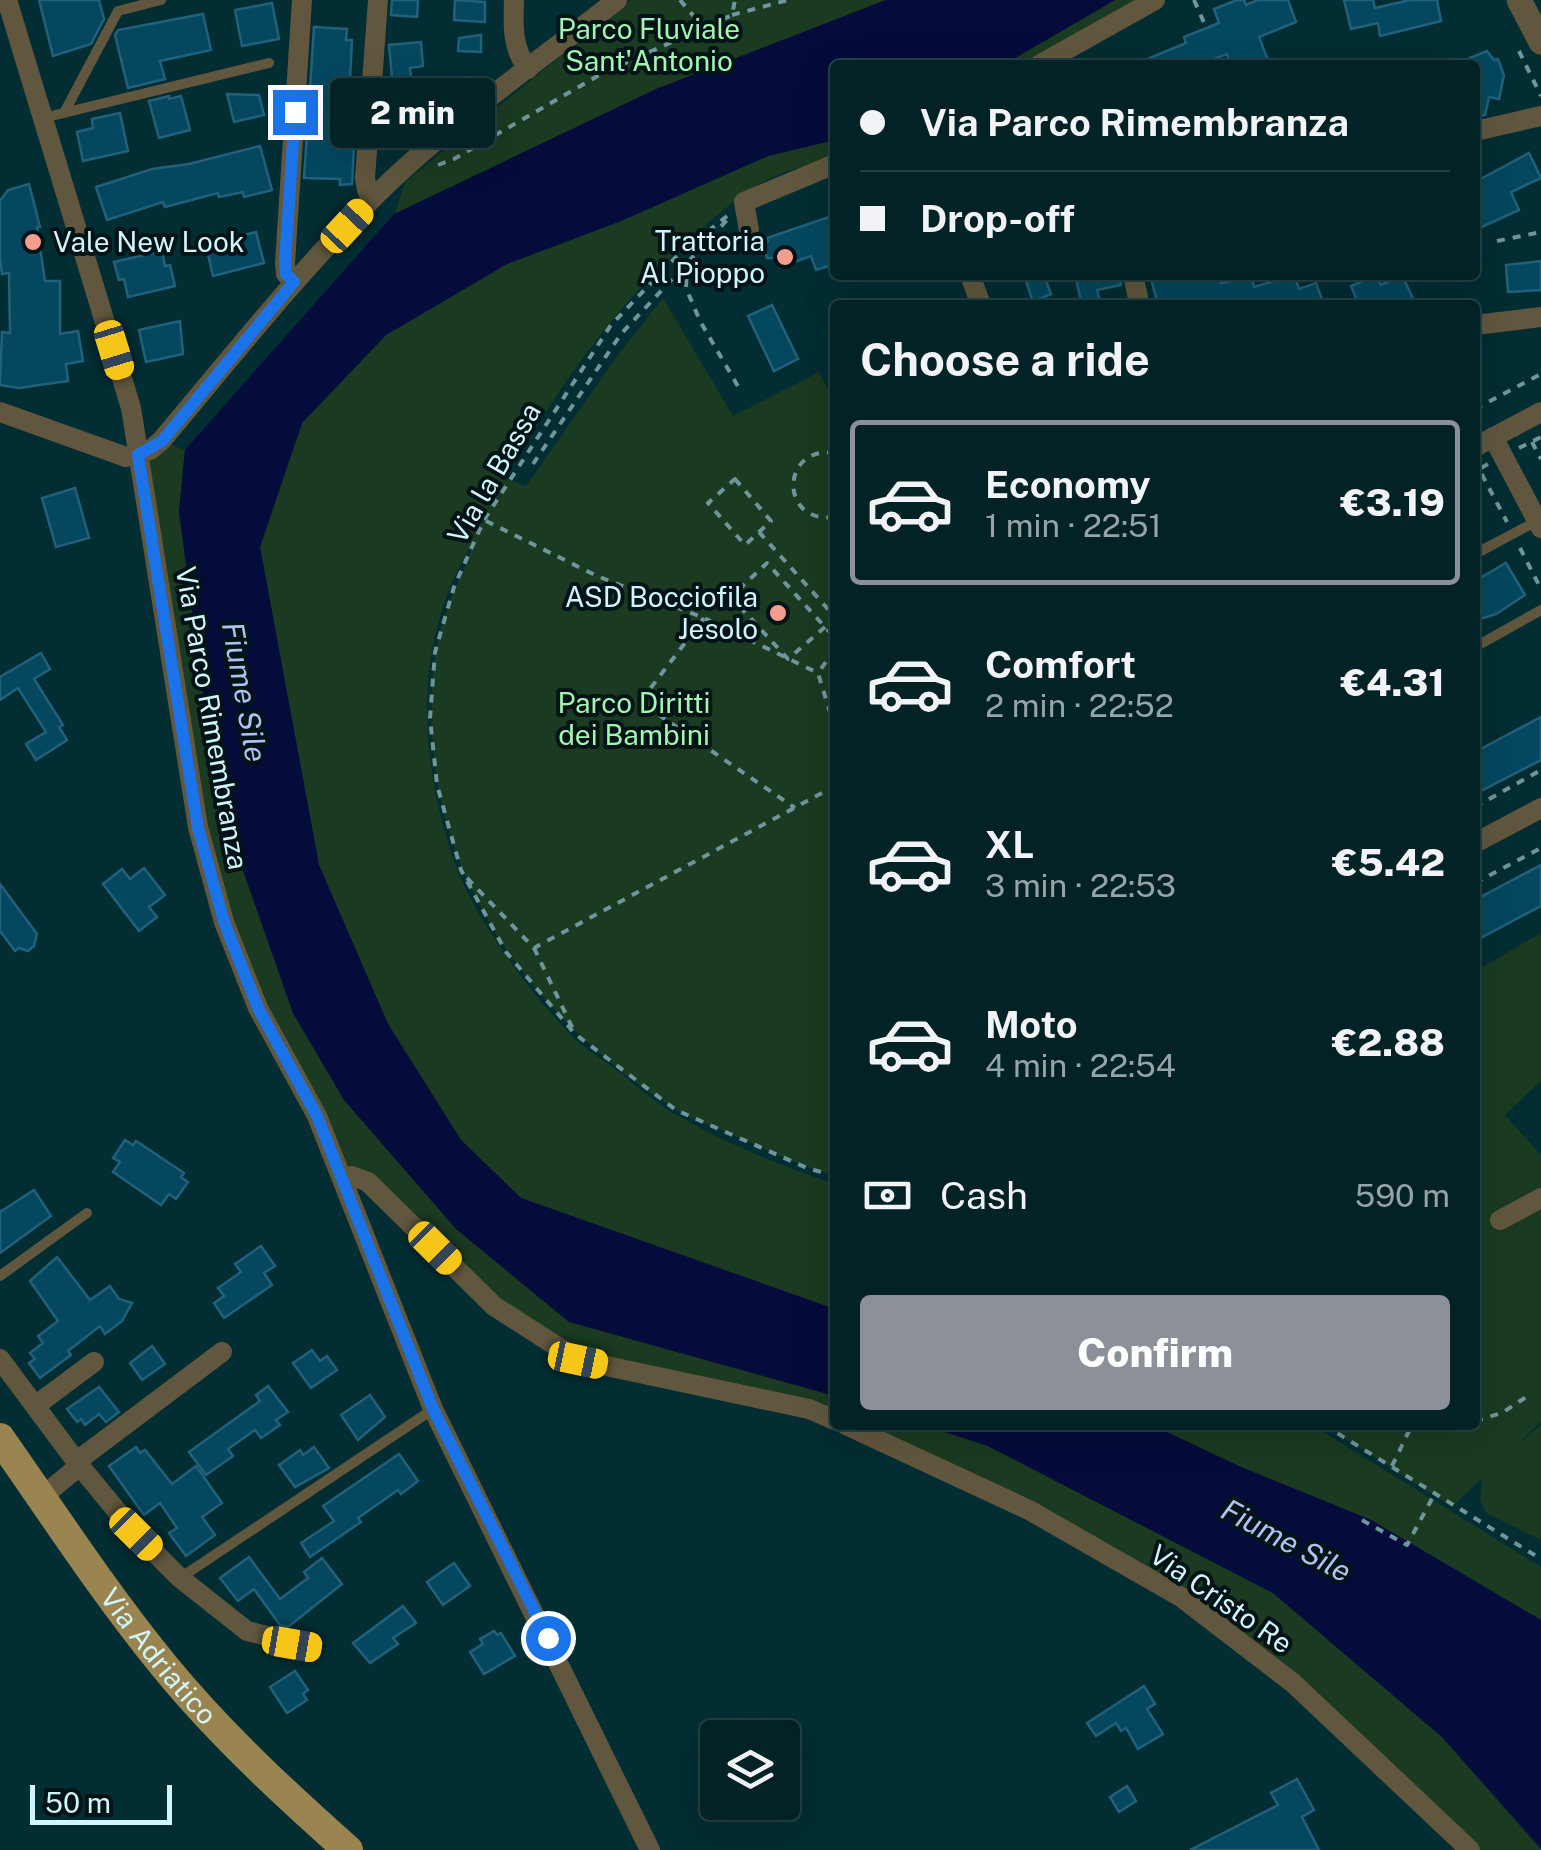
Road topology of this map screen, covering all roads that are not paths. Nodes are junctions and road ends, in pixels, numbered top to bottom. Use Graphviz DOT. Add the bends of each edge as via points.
graph roads {
  1 [pos="6,0"];
  2 [pos="161,0"];
  3 [pos="302,0"];
  4 [pos="378,0"];
  5 [pos="514,0"];
  6 [pos="617,0"];
  7 [pos="1155,0"];
  8 [pos="1519,0"];
  9 [pos="1541,42"];
  10 [pos="1048,60"];
  11 [pos="269,63"];
  12 [pos="528,69"];
  13 [pos="64,112"];
  14 [pos="1541,116"];
  15 [pos="43,118"];
  16 [pos="1480,130"];
  17 [pos="830,166"];
  18 [pos="373,198"];
  19 [pos="749,230"];
  20 [pos="294,282"];
  21 [pos="1541,317"];
  22 [pos="1480,324"];
  23 [pos="0,412"];
  24 [pos="1541,412"];
  25 [pos="1484,442"];
  26 [pos="138,455"];
  27 [pos="1539,524"];
  28 [pos="1480,551"];
  29 [pos="1541,610"];
  30 [pos="1480,644"];
  31 [pos="1541,808"];
  32 [pos="1480,840"];
  33 [pos="342,1179"];
  34 [pos="1541,1198"];
  35 [pos="87,1213"];
  36 [pos="1500,1220"];
  37 [pos="0,1276"];
  38 [pos="222,1352"];
  39 [pos="0,1359"];
  40 [pos="94,1362"];
  41 [pos="35,1406"];
  42 [pos="433,1409"];
  43 [pos="830,1418"];
  44 [pos="857,1430"];
  45 [pos="0,1438"];
  46 [pos="79,1465"];
  47 [pos="42,1498"];
  48 [pos="180,1578"];
  49 [pos="312,1647"];
  50 [pos="348,1850"];
  51 [pos="650,1850"];
  52 [pos="1470,1850"];
  1 -- 15 [label="street, Via Parco Rimembranza"];
  2 -- 13 [label="lane" via="118,11"];
  3 -- 20 [label="street" via="285,262"];
  4 -- 18 [label="street" via="365,178"];
  5 -- 12 [label="street" via="513,34"];
  6 -- 12 [label="street"];
  7 -- 10 [label="street"];
  8 -- 9 [label="street"];
  11 -- 13 [label="lane"];
  12 -- 18 [label="street"];
  13 -- 15 [label="lane"];
  14 -- 16 [label="street"];
  15 -- 26 [label="street, Via Parco Rimembranza" via="132,408"];
  17 -- 19 [label="street" via="744,202"];
  18 -- 20 [label="street"];
  20 -- 26 [label="street" via="162,441"];
  21 -- 22 [label="street"];
  23 -- 26 [label="street" via="126,457"];
  24 -- 25 [label="street"];
  25 -- 27 [label="street" via="1503,457"];
  26 -- 33 [label="street, Via Parco Rimembranza" via="198,828 224,922"];
  27 -- 28 [label="lane"];
  29 -- 30 [label="lane"];
  31 -- 32 [label="street"];
  33 -- 42 [label="street, Via Parco Rimembranza"];
  33 -- 43 [label="street" via="368,1182 494,1306 578,1360"];
  34 -- 36 [label="street"];
  35 -- 37 [label="lane"];
  38 -- 46 [label="street"];
  39 -- 41 [label="street"];
  40 -- 41 [label="street"];
  41 -- 46 [label="street"];
  42 -- 48 [label="lane"];
  42 -- 51 [label="street, Via Parco Rimembranza"];
  44 -- 52 [label="street, Via Cristo Re" via="1028,1510 1180,1597 1293,1683"];
  45 -- 47 [label="main road, Via Adriatico"];
  46 -- 47 [label="street"];
  46 -- 48 [label="street"];
  47 -- 50 [label="main road, Via Adriatico" via="166,1669"];
  48 -- 49 [label="street" via="246,1631"];
}
